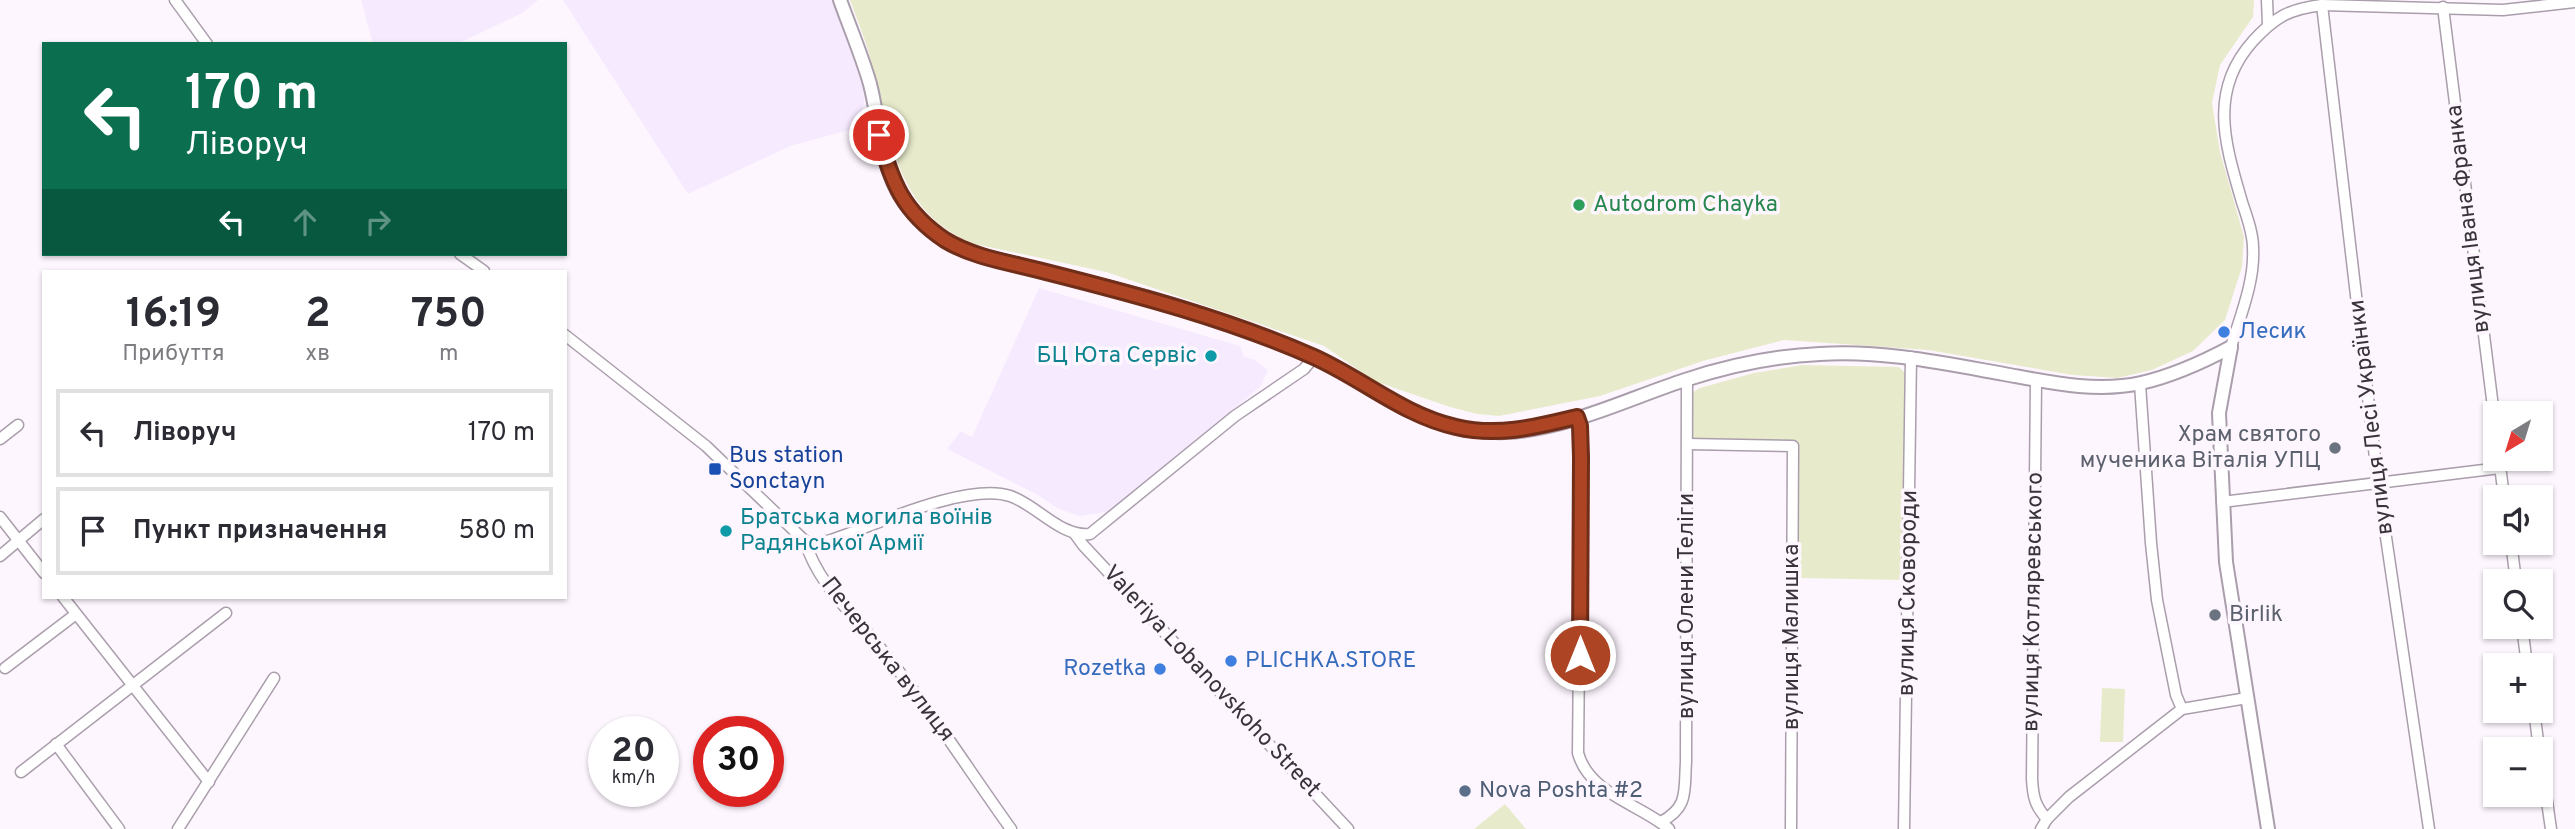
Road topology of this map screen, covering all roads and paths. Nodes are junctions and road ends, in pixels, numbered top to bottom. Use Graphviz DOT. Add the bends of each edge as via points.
graph roads {
  1 [pos="174,0"];
  2 [pos="840,0"];
  3 [pos="2267,0"];
  4 [pos="2575,2"];
  5 [pos="2526,4"];
  6 [pos="2322,5"];
  7 [pos="2443,7"];
  8 [pos="2268,25"];
  9 [pos="206,42"];
  10 [pos="463,256"];
  11 [pos="483,270"];
  12 [pos="567,337"];
  13 [pos="2231,347"];
  14 [pos="1911,357"];
  15 [pos="1314,358"];
  16 [pos="1686,379"];
  17 [pos="2036,380"];
  18 [pos="2140,384"];
  19 [pos="2492,401"];
  20 [pos="1577,417"];
  21 [pos="18,425"];
  22 [pos="0,439"];
  23 [pos="1688,444"];
  24 [pos="2483,466"];
  25 [pos="2378,483"];
  26 [pos="2222,502"];
  27 [pos="0,517"];
  28 [pos="42,521"];
  29 [pos="1075,534"];
  30 [pos="19,541"];
  31 [pos="805,541"];
  32 [pos="0,556"];
  33 [pos="42,570"];
  34 [pos="65,599"];
  35 [pos="226,613"];
  36 [pos="76,614"];
  37 [pos="5,668"];
  38 [pos="274,678"];
  39 [pos="134,687"];
  40 [pos="2247,698"];
  41 [pos="2182,709"];
  42 [pos="56,744"];
  43 [pos="21,772"];
  44 [pos="209,782"];
  45 [pos="2548,807"];
  46 [pos="2047,819"];
  47 [pos="1665,825"];
  48 [pos="118,829"];
  49 [pos="178,829"];
  50 [pos="1011,829"];
  51 [pos="1348,829"];
  52 [pos="1791,829"];
  53 [pos="1904,829"];
  54 [pos="2041,829"];
  55 [pos="2268,829"];
  56 [pos="2429,829"];
  57 [pos="2552,829"];
  1 -- 9 [label="street"];
  2 -- 15 [label="street" via="870,83 879,135 895,185 909,208 931,229 972,253 1181,308"];
  3 -- 8 [label="street"];
  4 -- 5 [label="street"];
  5 -- 7 [label="street" via="2504,10"];
  6 -- 7 [label="street"];
  6 -- 8 [label="street" via="2282,14"];
  6 -- 25 [label="street, вулиця Лесі Українки"];
  7 -- 19 [label="street, вулиця Івана Франка"];
  8 -- 13 [label="street" via="2243,52 2231,75 2223,117 2253,248"];
  10 -- 11 [label="street"];
  12 -- 31 [label="street, Печерська вулиця" via="706,446"];
  13 -- 18 [label="street"];
  13 -- 26 [label="street" via="2219,413"];
  14 -- 16 [label="street" via="1821,354"];
  14 -- 17 [label="street"];
  14 -- 53 [label="street, вулиця Сковороди"];
  15 -- 20 [label="street" via="1414,414 1455,427 1512,431"];
  15 -- 29 [label="street" via="1105,523 1090,534"];
  16 -- 20 [label="street"];
  16 -- 23 [label="street, вулиця Олени Теліги"];
  17 -- 18 [label="street" via="2072,386"];
  17 -- 46 [label="street, вулиця Котляревського" via="2032,779 2037,808"];
  18 -- 41 [label="street" via="2157,600"];
  20 -- 47 [label="street" via="1581,457 1578,752 1582,767 1612,795"];
  21 -- 22 [label="street"];
  23 -- 47 [label="street, вулиця Олени Теліги" via="1684,795 1679,810"];
  23 -- 52 [label="street, вулиця Малишка" via="1793,446"];
  24 -- 25 [label="street"];
  25 -- 26 [label="street"];
  25 -- 56 [label="street, вулиця Лесі Українки"];
  26 -- 40 [label="street" via="2226,562"];
  27 -- 30 [label="street"];
  28 -- 30 [label="street"];
  29 -- 31 [label="street, Valeriya Lobanovskoho Street" via="1022,501 980,492 831,540"];
  29 -- 51 [label="street, Valeriya Lobanovskoho Street"];
  30 -- 32 [label="street"];
  30 -- 33 [label="street"];
  31 -- 50 [label="street, Печерська вулиця" via="821,578 956,747"];
  34 -- 36 [label="street"];
  35 -- 39 [label="street"];
  36 -- 37 [label="street"];
  36 -- 39 [label="street"];
  38 -- 44 [label="street"];
  39 -- 42 [label="street"];
  39 -- 44 [label="street"];
  40 -- 41 [label="street"];
  40 -- 55 [label="street"];
  41 -- 46 [label="street"];
  42 -- 43 [label="street"];
  42 -- 48 [label="street"];
  44 -- 49 [label="street"];
  45 -- 57 [label="street"];
  46 -- 54 [label="street"];
}
